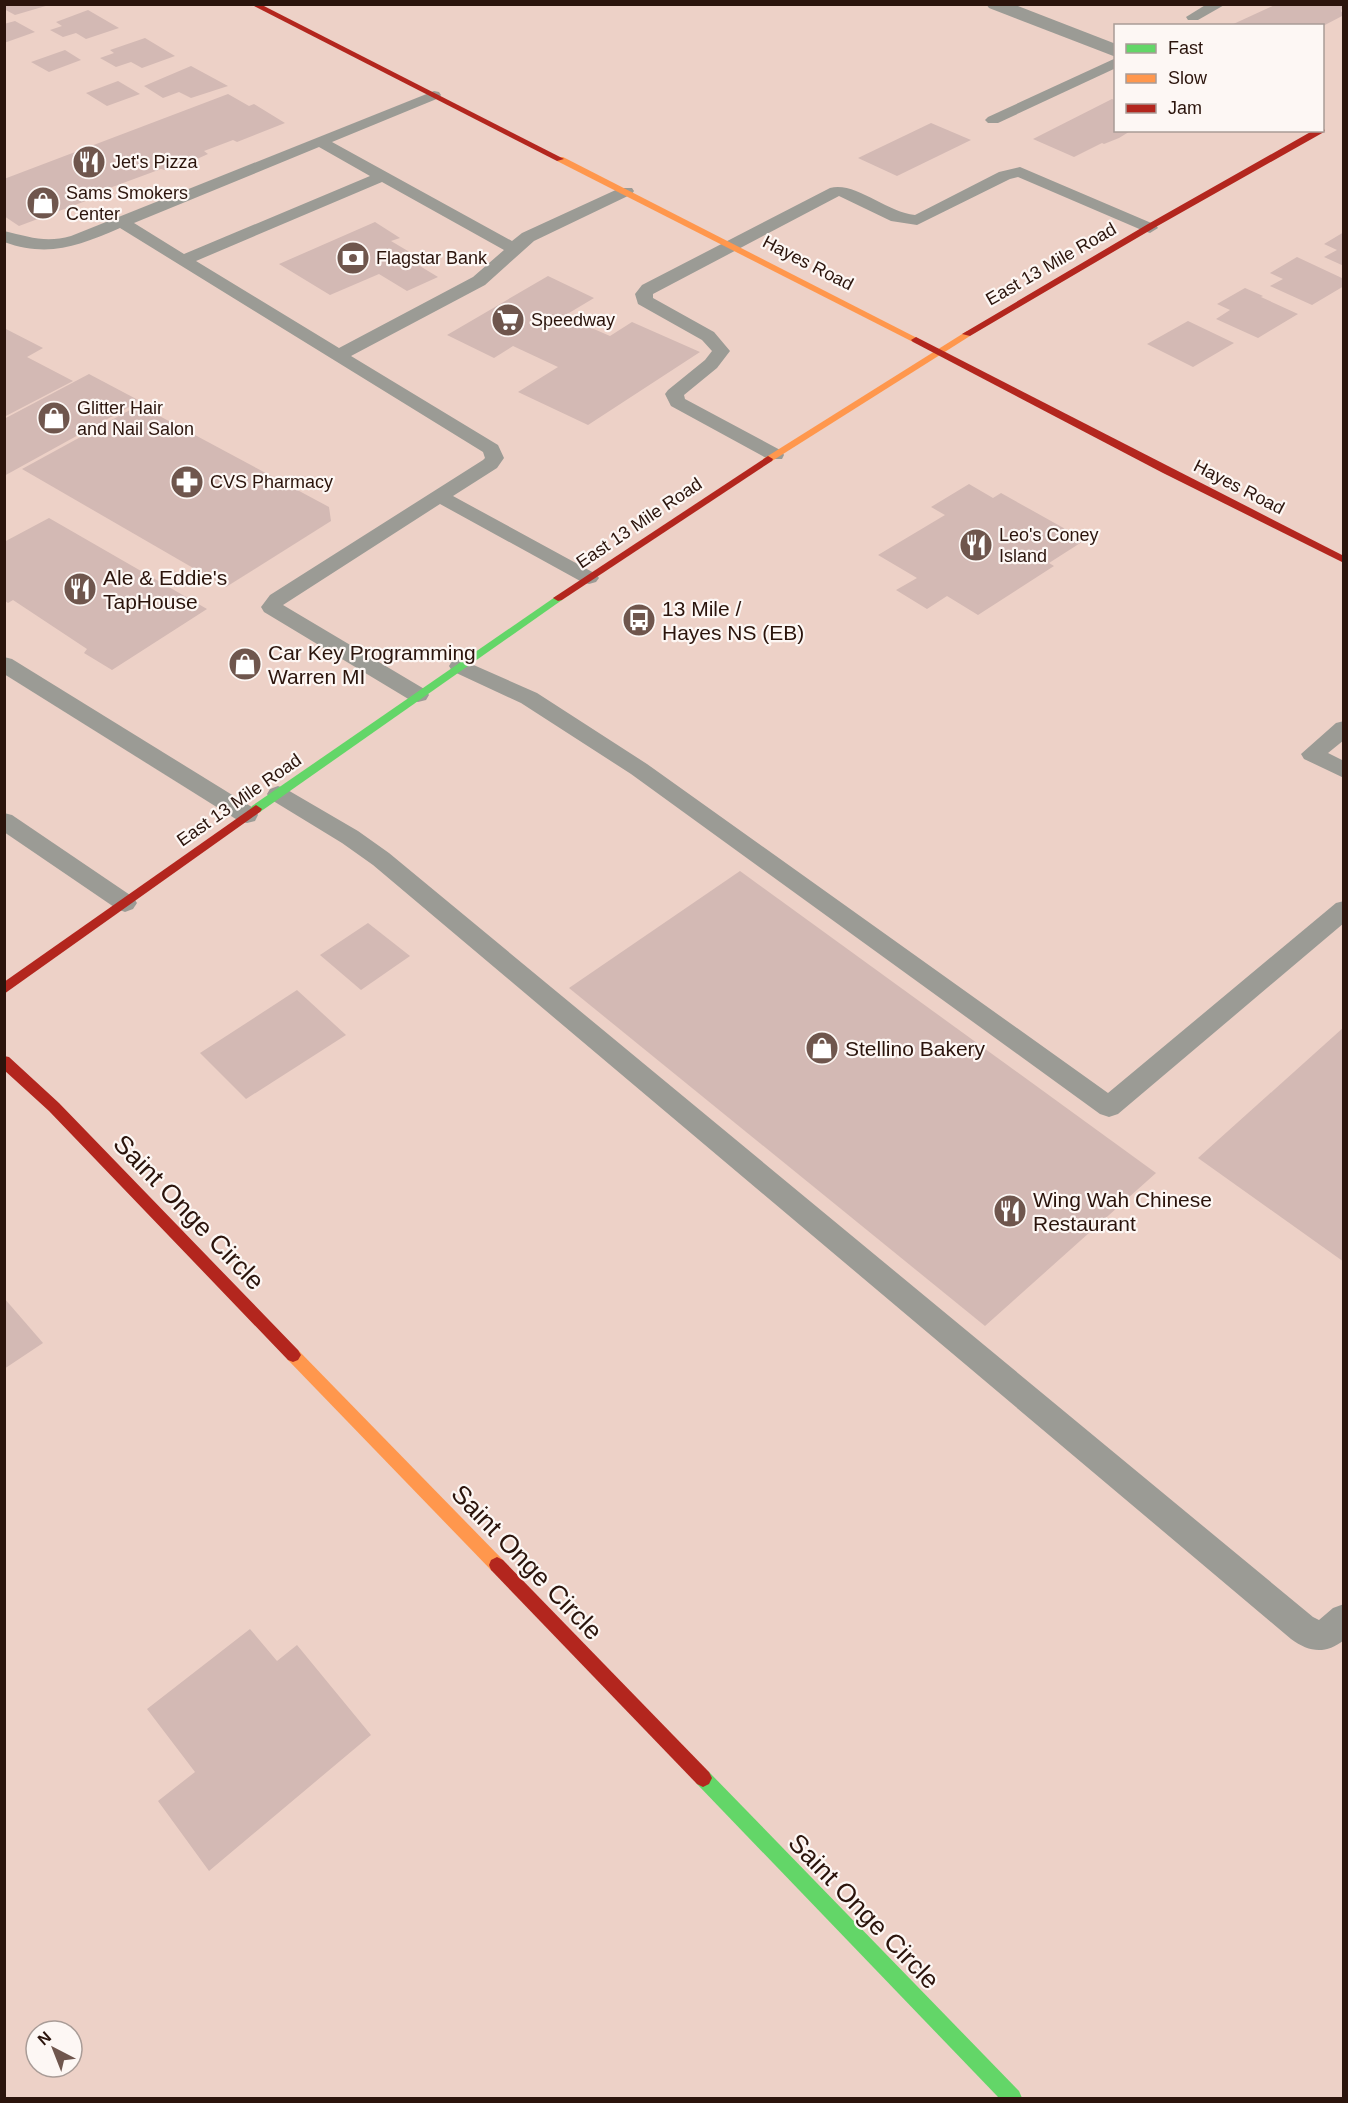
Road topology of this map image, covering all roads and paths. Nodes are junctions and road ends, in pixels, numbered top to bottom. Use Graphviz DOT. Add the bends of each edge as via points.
graph roads {
  1 [pos="253,4"];
  2 [pos="995,4"];
  3 [pos="1219,4"];
  4 [pos="1193,17"];
  5 [pos="1114,50"];
  6 [pos="1114,63"];
  7 [pos="434,95"];
  8 [pos="993,120"];
  9 [pos="1318,132"];
  10 [pos="321,142"];
  11 [pos="383,176"];
  12 [pos="626,191"];
  13 [pos="121,222"];
  14 [pos="1150,228"];
  15 [pos="4,236"];
  16 [pos="732,245"];
  17 [pos="513,248"];
  18 [pos="184,260"];
  19 [pos="938,352"];
  20 [pos="339,355"];
  21 [pos="775,455"];
  22 [pos="439,496"];
  23 [pos="1344,560"];
  24 [pos="589,578"];
  25 [pos="4,664"];
  26 [pos="460,666"];
  27 [pos="418,695"];
  28 [pos="1344,728"];
  29 [pos="1344,771"];
  30 [pos="278,794"];
  31 [pos="247,815"];
  32 [pos="4,821"];
  33 [pos="125,903"];
  34 [pos="1344,909"];
  35 [pos="4,989"];
  36 [pos="4,1061"];
  37 [pos="1344,1619"];
  38 [pos="1012,2098"];
  1 -- 7 [label="street, Hayes Road"];
  2 -- 5 [label="street"];
  3 -- 4 [label="lane"];
  6 -- 8 [label="lane"];
  7 -- 10 [label="lane"];
  7 -- 12 [label="street, Hayes Road"];
  9 -- 14 [label="street, East 13 Mile Road"];
  10 -- 11 [label="lane"];
  10 -- 13 [label="lane"];
  11 -- 17 [label="lane"];
  11 -- 18 [label="lane"];
  12 -- 16 [label="street, Hayes Road"];
  12 -- 17 [label="lane" via="528,237"];
  13 -- 15 [label="lane" via="49,247 22,244"];
  13 -- 18 [label="lane"];
  14 -- 16 [label="lane" via="1016,172 917,220 897,218 836,190"];
  14 -- 19 [label="street, East 13 Mile Road"];
  16 -- 19 [label="street, Hayes Road"];
  16 -- 21 [label="lane" via="648,290 644,300 708,336 720,351 711,364 675,394 677,402"];
  17 -- 20 [label="lane" via="479,281"];
  18 -- 20 [label="lane"];
  19 -- 21 [label="street, East 13 Mile Road"];
  19 -- 23 [label="street, Hayes Road"];
  20 -- 22 [label="lane" via="494,454 490,464"];
  21 -- 24 [label="street, East 13 Mile Road"];
  22 -- 24 [label="lane"];
  22 -- 27 [label="lane" via="277,599 271,607"];
  24 -- 26 [label="street, East 13 Mile Road"];
  25 -- 31 [label="lane"];
  26 -- 27 [label="street, East 13 Mile Road"];
  26 -- 34 [label="lane" via="529,698 621,756 1109,1107"];
  27 -- 30 [label="street, East 13 Mile Road"];
  28 -- 29 [label="lane" via="1312,754"];
  30 -- 31 [label="street, East 13 Mile Road"];
  30 -- 37 [label="lane" via="381,859 1302,1628 1312,1635 1324,1636"];
  31 -- 33 [label="street, East 13 Mile Road"];
  32 -- 33 [label="lane"];
  33 -- 35 [label="street, East 13 Mile Road"];
  36 -- 38 [label="street, Saint Onge Circle" via="54,1107"];
}
